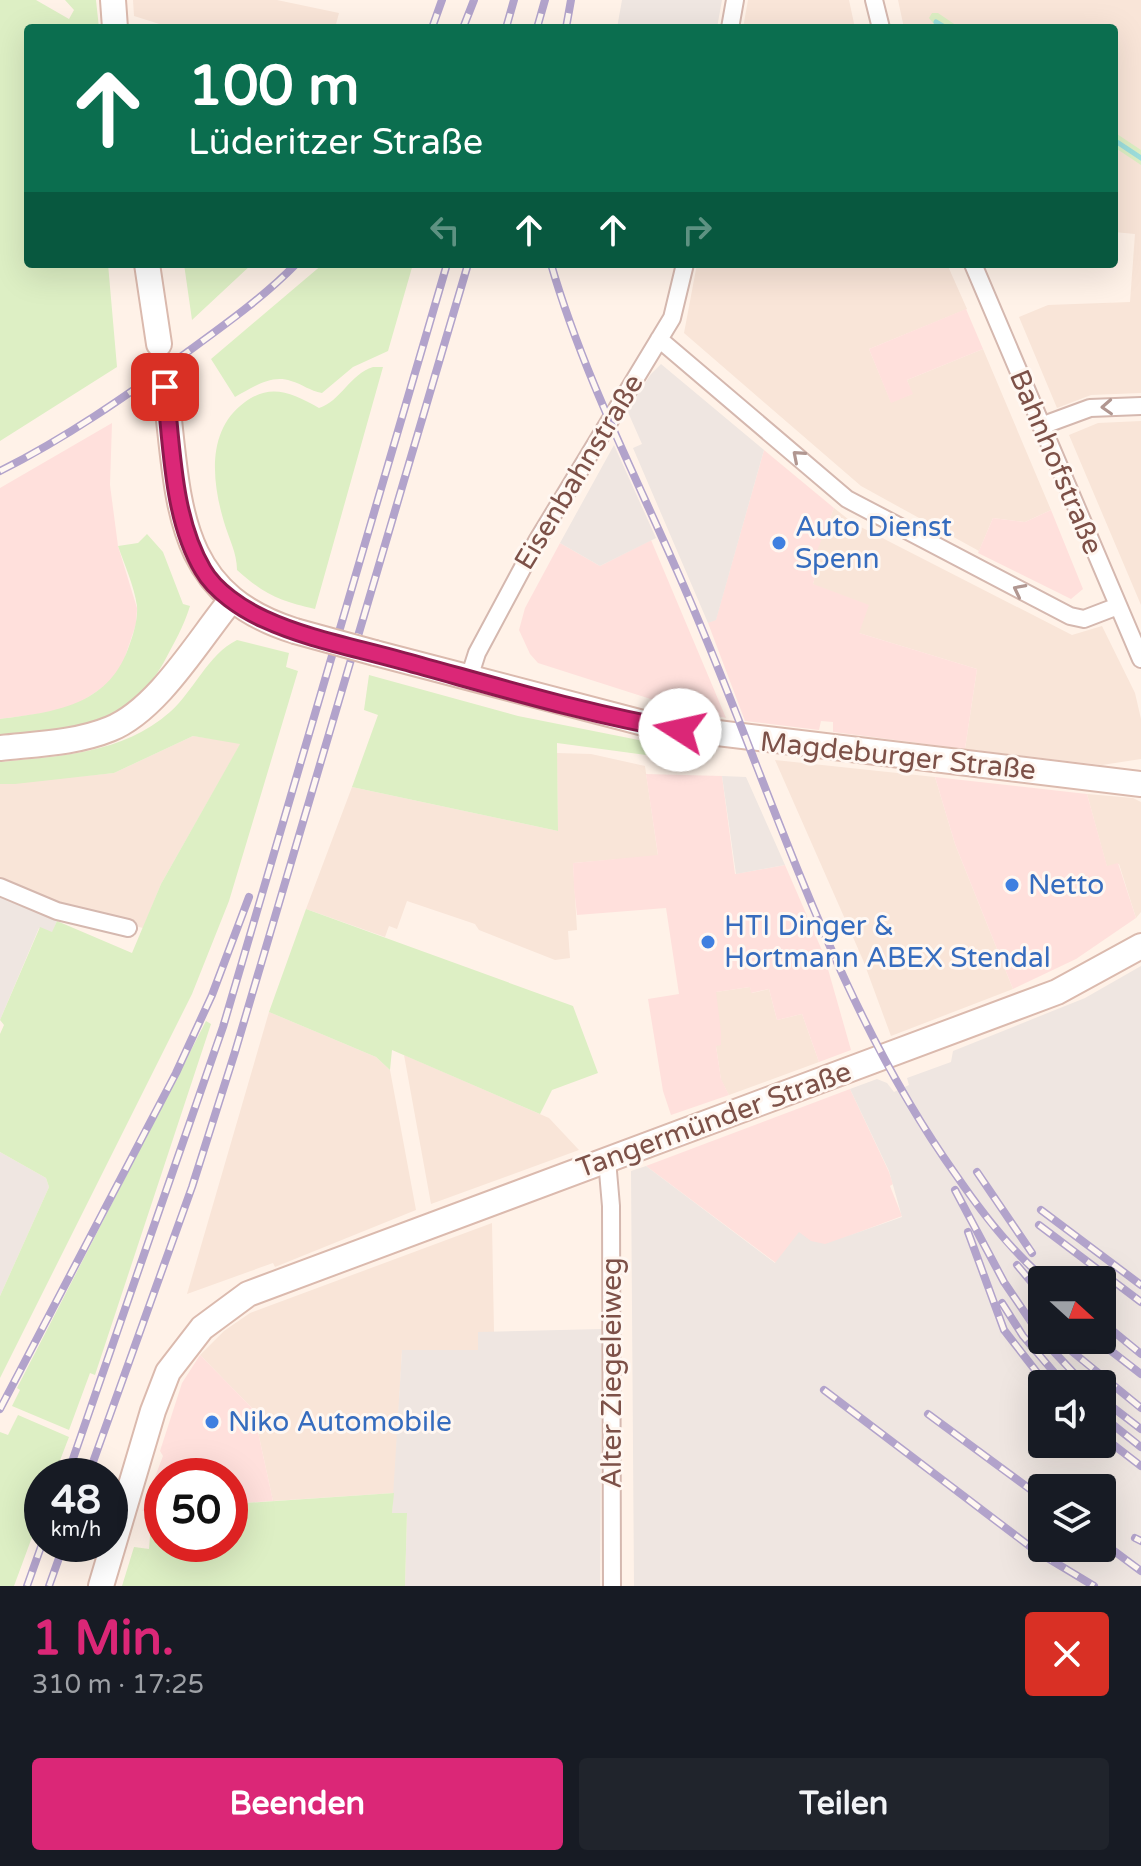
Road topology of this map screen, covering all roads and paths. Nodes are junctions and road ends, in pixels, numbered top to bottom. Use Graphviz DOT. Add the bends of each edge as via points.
graph roads {
  1 [pos="113,0"];
  2 [pos="735,0"];
  3 [pos="874,0"];
  4 [pos="115,24"];
  5 [pos="731,24"];
  6 [pos="880,24"];
  7 [pos="148,268"];
  8 [pos="684,268"];
  9 [pos="975,268"];
  10 [pos="659,339"];
  11 [pos="159,344"];
  12 [pos="165,387"];
  13 [pos="1141,406"];
  14 [pos="1041,426"];
  15 [pos="232,599"];
  16 [pos="1118,606"];
  17 [pos="1141,659"];
  18 [pos="469,678"];
  19 [pos="0,748"];
  20 [pos="1141,784"];
  21 [pos="0,887"];
  22 [pos="128,928"];
  23 [pos="1141,932"];
  24 [pos="1141,946"];
  25 [pos="1103,968"];
  26 [pos="607,1160"];
  27 [pos="101,1586"];
  28 [pos="612,1586"];
  1 -- 4 [label="main road"];
  2 -- 5 [label="street"];
  3 -- 6 [label="street"];
  7 -- 11 [label="main road"];
  8 -- 10 [label="street, Eisenbahnstraße" via="675,311"];
  9 -- 14 [label="street, Bahnhofstraße"];
  16 -- 10 [label="street, one-way" via="1090,617 1070,616 864,510"];
  10 -- 18 [label="street, Eisenbahnstraße" via="508,593"];
  12 -- 15 [label="main road, Magdeburger Straße" via="192,548 204,571"];
  13 -- 14 [label="street, one-way" via="1090,408"];
  14 -- 16 [label="street, Bahnhofstraße"];
  15 -- 18 [label="main road, Magdeburger Straße, bridge" via="295,631"];
  15 -- 19 [label="main road" via="134,716 95,734"];
  16 -- 17 [label="street, Bahnhofstraße"];
  18 -- 20 [label="main road, Magdeburger Straße" via="680,730"];
  21 -- 22 [label="street" via="57,911"];
  23 -- 25 [label="main road, Tangermünder Straße"];
  24 -- 25 [label="main road, Tangermünder Straße"];
  25 -- 26 [label="main road, Tangermünder Straße" via="1043,998"];
  26 -- 27 [label="main road, Tangermünder Straße" via="248,1294 202,1328 178,1356 156,1401"];
  26 -- 28 [label="street, Alter Ziegeleiweg"];
}
